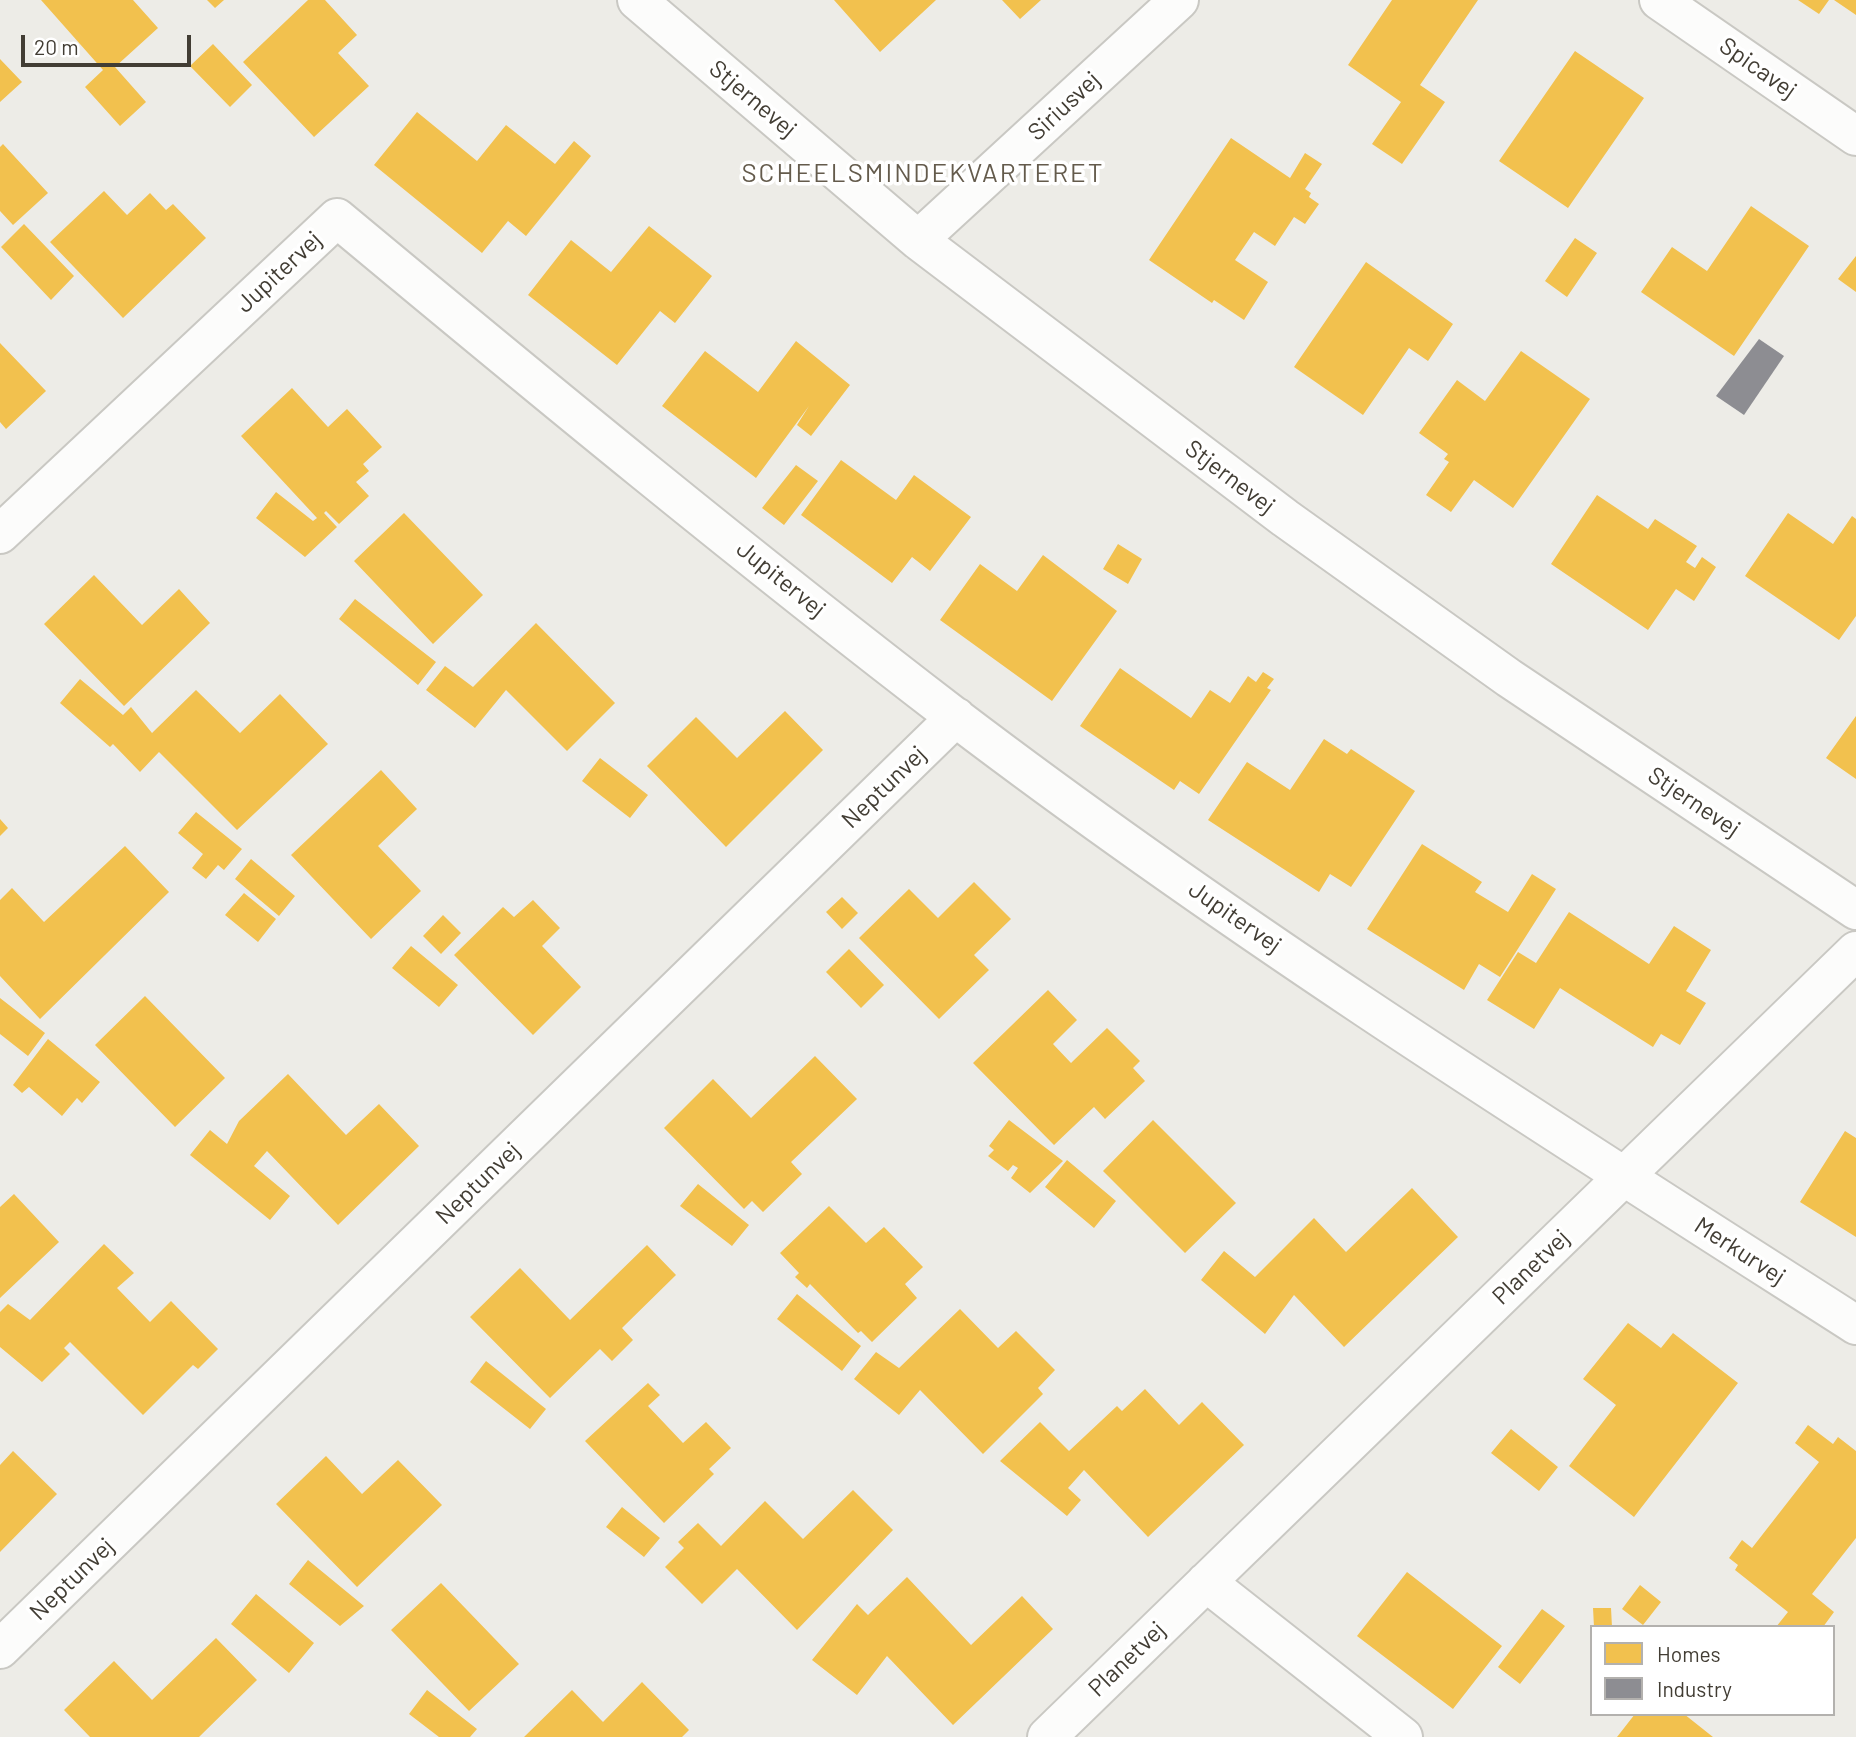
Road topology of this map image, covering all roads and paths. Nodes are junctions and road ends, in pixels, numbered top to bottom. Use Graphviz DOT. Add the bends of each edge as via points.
graph roads {
  1 [pos="637,0"];
  2 [pos="1179,0"];
  3 [pos="1659,0"];
  4 [pos="1856,136"];
  5 [pos="918,240"];
  6 [pos="0,534"];
  7 [pos="956,717"];
  8 [pos="1856,910"];
  9 [pos="1856,951"];
  10 [pos="1624,1177"];
  11 [pos="1856,1325"];
  12 [pos="1206,1582"];
  13 [pos="0,1649"];
  14 [pos="1047,1737"];
  15 [pos="1403,1737"];
  1 -- 5 [label="street, Stjernevej"];
  2 -- 5 [label="street, Siriusvej"];
  3 -- 4 [label="street, Spicavej"];
  5 -- 8 [label="street, Stjernevej" via="1307,534 1509,678"];
  6 -- 7 [label="street, Jupitervej" via="337,218 533,382"];
  7 -- 10 [label="street, Jupitervej" via="1270,943"];
  7 -- 13 [label="street, Neptunvej"];
  9 -- 10 [label="street, Planetvej"];
  10 -- 11 [label="street, Merkurvej"];
  10 -- 12 [label="street, Planetvej"];
  12 -- 14 [label="street, Planetvej"];
  12 -- 15 [label="street"];
}
